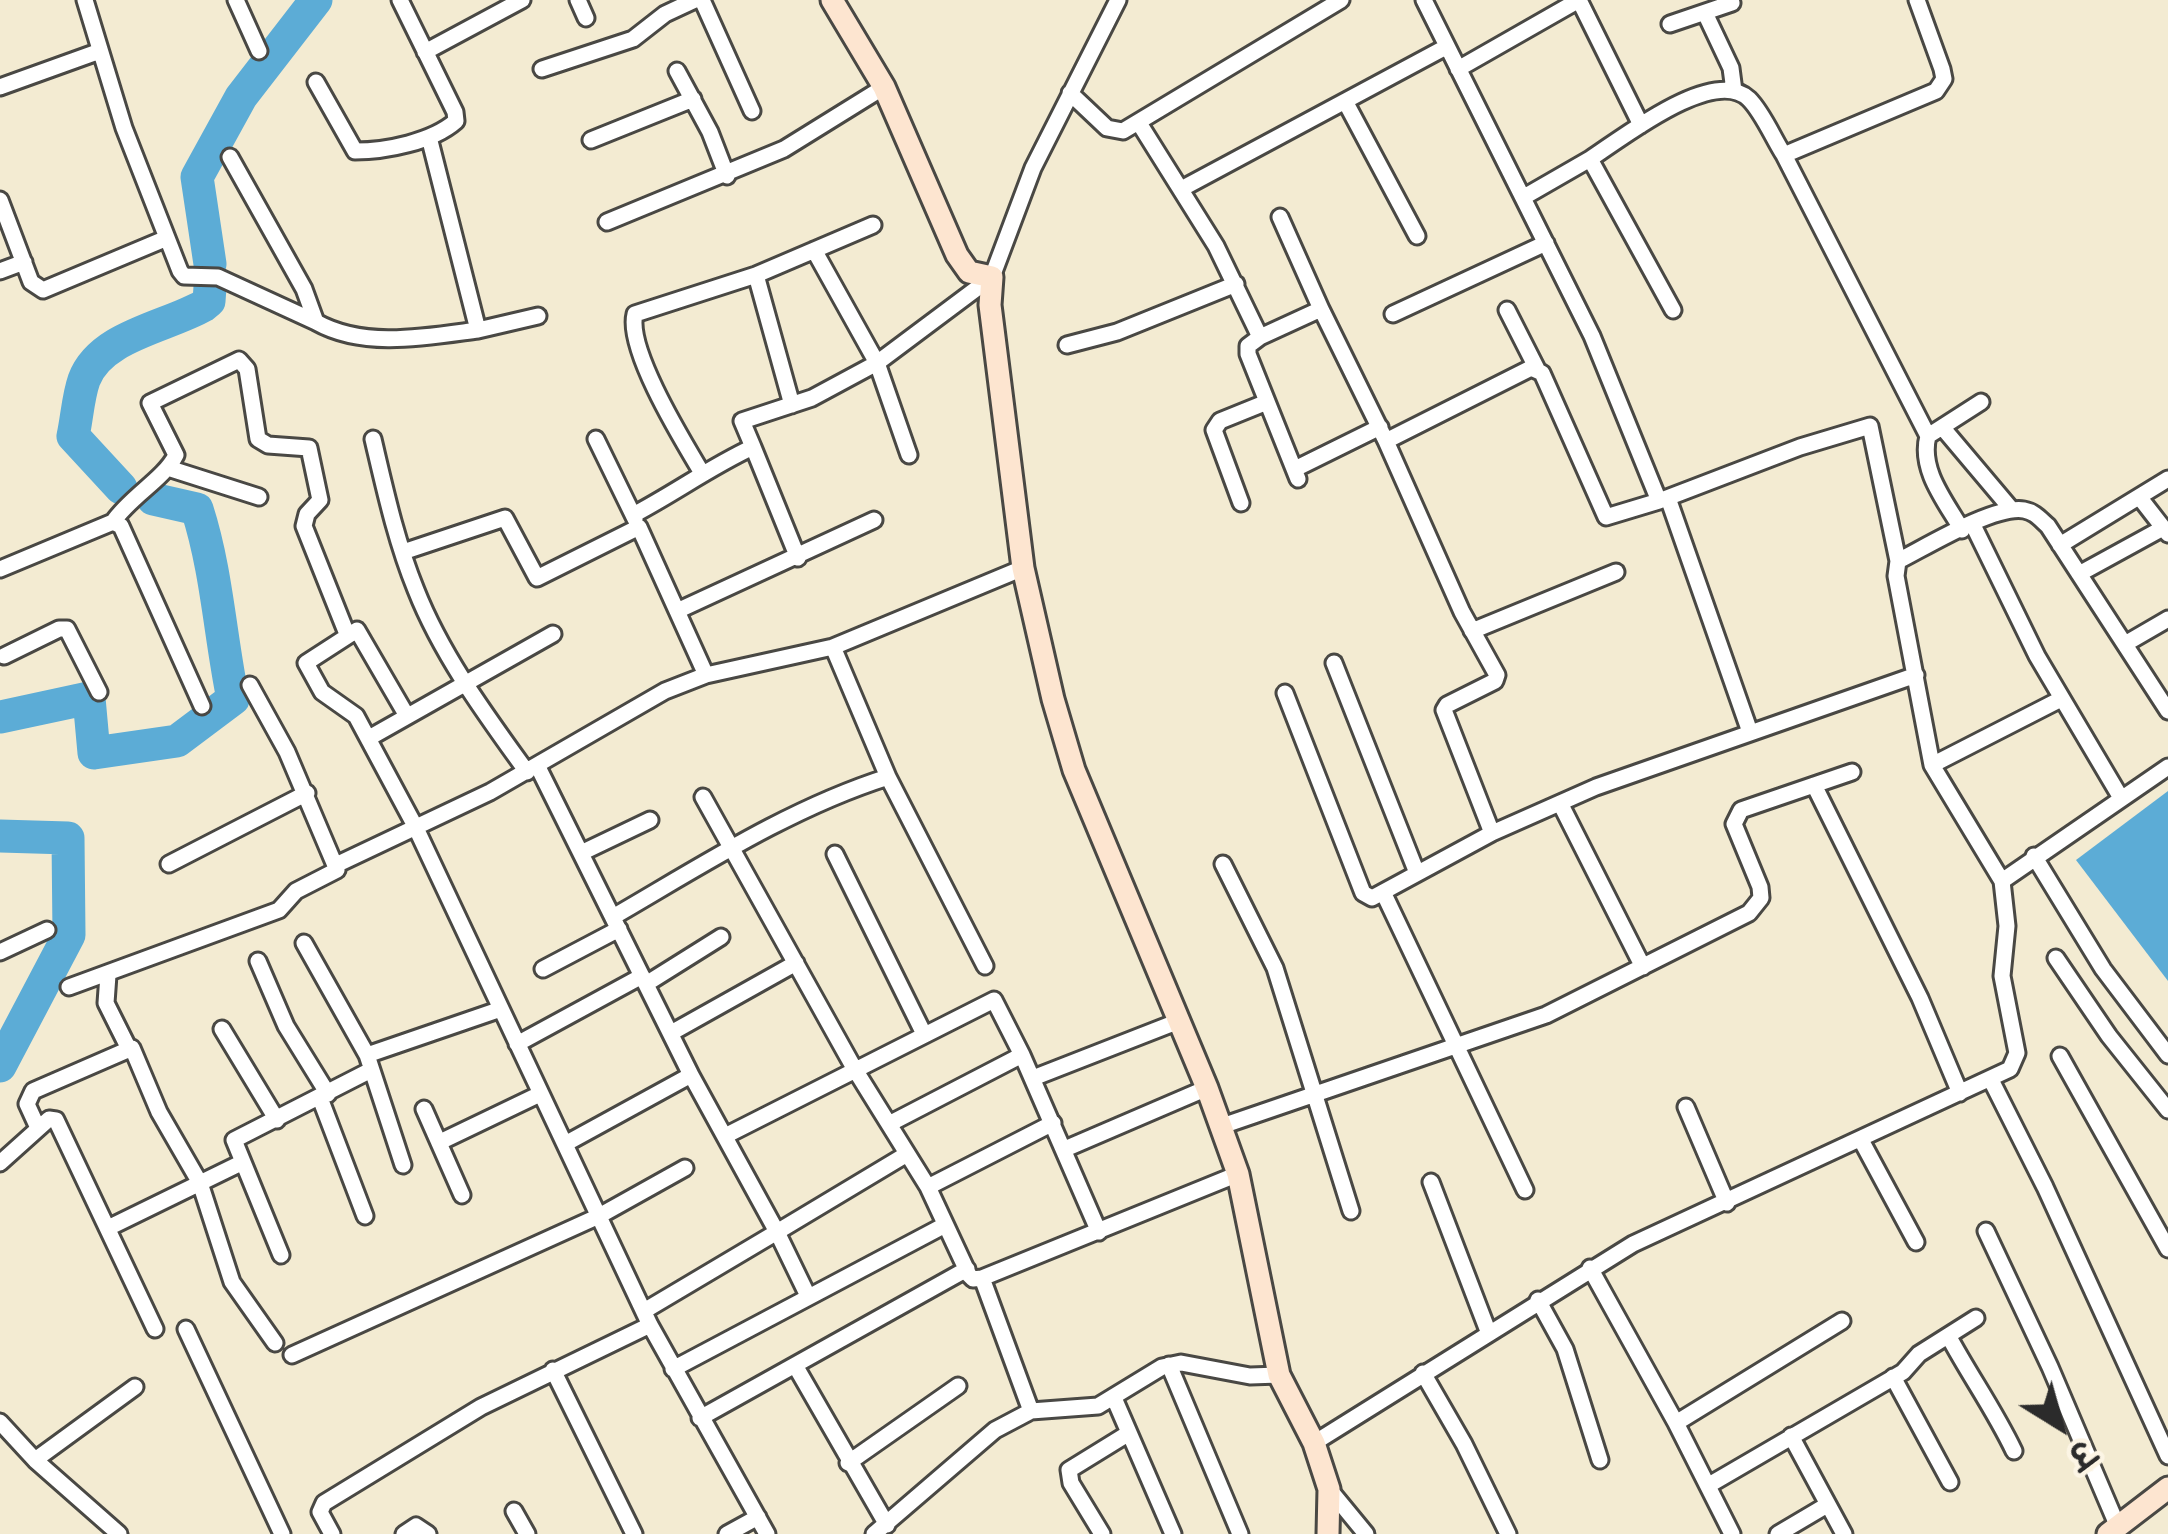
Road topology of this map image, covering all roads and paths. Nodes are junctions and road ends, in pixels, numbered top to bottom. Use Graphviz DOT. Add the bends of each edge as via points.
graph roads {
  1 [pos="85,0"];
  2 [pos="236,0"];
  3 [pos="400,0"];
  4 [pos="523,0"];
  5 [pos="578,0"];
  6 [pos="698,0"];
  7 [pos="832,0"];
  8 [pos="1118,0"];
  9 [pos="1341,0"];
  10 [pos="1424,0"];
  11 [pos="1580,0"];
  12 [pos="1917,0"];
  13 [pos="1732,3"];
  14 [pos="1705,13"];
  15 [pos="586,18"];
  16 [pos="1670,24"];
  17 [pos="1446,47"];
  18 [pos="100,51"];
  19 [pos="259,51"];
  20 [pos="425,52"];
  21 [pos="542,69"];
  22 [pos="1458,69"];
  23 [pos="677,70"];
  24 [pos="316,82"];
  25 [pos="0,87"];
  26 [pos="884,87"];
  27 [pos="1734,91"];
  28 [pos="1070,94"];
  29 [pos="693,99"];
  30 [pos="1346,103"];
  31 [pos="752,111"];
  32 [pos="1139,123"];
  33 [pos="1641,125"];
  34 [pos="429,137"];
  35 [pos="591,140"];
  36 [pos="1784,155"];
  37 [pos="230,157"];
  38 [pos="1590,160"];
  39 [pos="727,176"];
  40 [pos="1183,188"];
  41 [pos="1524,197"];
  42 [pos="0,200"];
  43 [pos="1280,217"];
  44 [pos="607,222"];
  45 [pos="873,225"];
  46 [pos="1417,236"];
  47 [pos="167,238"];
  48 [pos="1546,243"];
  49 [pos="814,250"];
  50 [pos="24,262"];
  51 [pos="0,271"];
  52 [pos="756,275"];
  53 [pos="992,277"];
  54 [pos="1236,284"];
  55 [pos="1321,309"];
  56 [pos="1508,310"];
  57 [pos="1673,310"];
  58 [pos="1394,314"];
  59 [pos="538,316"];
  60 [pos="316,322"];
  61 [pos="478,330"];
  62 [pos="1260,337"];
  63 [pos="1067,345"];
  64 [pos="878,363"];
  65 [pos="1537,369"];
  66 [pos="1268,402"];
  67 [pos="1981,402"];
  68 [pos="792,406"];
  69 [pos="1935,432"];
  70 [pos="1383,434"];
  71 [pos="373,439"];
  72 [pos="596,439"];
  73 [pos="753,448"];
  74 [pos="909,455"];
  75 [pos="168,468"];
  76 [pos="702,473"];
  77 [pos="2168,479"];
  78 [pos="259,497"];
  79 [pos="2140,498"];
  80 [pos="1663,499"];
  81 [pos="1241,503"];
  82 [pos="2012,510"];
  83 [pos="874,520"];
  84 [pos="636,521"];
  85 [pos="113,522"];
  86 [pos="1968,527"];
  87 [pos="2166,531"];
  88 [pos="2060,545"];
  89 [pos="403,553"];
  90 [pos="798,558"];
  91 [pos="1898,561"];
  92 [pos="0,568"];
  93 [pos="1023,568"];
  94 [pos="1616,572"];
  95 [pos="2079,574"];
  96 [pos="676,611"];
  97 [pos="2168,619"];
  98 [pos="1472,631"];
  99 [pos="346,634"];
  100 [pos="553,634"];
  101 [pos="2125,644"];
  102 [pos="833,647"];
  103 [pos="1,654"];
  104 [pos="1334,664"];
  105 [pos="706,675"];
  106 [pos="1916,675"];
  107 [pos="464,683"];
  108 [pos="250,685"];
  109 [pos="99,692"];
  110 [pos="1286,693"];
  111 [pos="2061,699"];
  112 [pos="202,706"];
  113 [pos="2168,711"];
  114 [pos="407,716"];
  115 [pos="1750,732"];
  116 [pos="368,738"];
  117 [pos="1932,765"];
  118 [pos="2168,766"];
  119 [pos="532,769"];
  120 [pos="1852,772"];
  121 [pos="888,777"];
  122 [pos="1814,785"];
  123 [pos="307,793"];
  124 [pos="703,796"];
  125 [pos="2120,798"];
  126 [pos="1560,803"];
  127 [pos="650,820"];
  128 [pos="415,826"];
  129 [pos="1492,833"];
  130 [pos="732,849"];
  131 [pos="581,853"];
  132 [pos="835,854"];
  133 [pos="2033,856"];
  134 [pos="170,864"];
  135 [pos="338,864"];
  136 [pos="1223,864"];
  137 [pos="1417,873"];
  138 [pos="2002,881"];
  139 [pos="1383,892"];
  140 [pos="616,923"];
  141 [pos="47,930"];
  142 [pos="721,937"];
  143 [pos="304,943"];
  144 [pos="0,952"];
  145 [pos="2056,958"];
  146 [pos="258,961"];
  147 [pos="796,963"];
  148 [pos="985,966"];
  149 [pos="1643,967"];
  150 [pos="543,969"];
  151 [pos="109,975"];
  152 [pos="644,980"];
  153 [pos="69,988"];
  154 [pos="501,1009"];
  155 [pos="1179,1021"];
  156 [pos="222,1029"];
  157 [pos="671,1033"];
  158 [pos="924,1034"];
  159 [pos="517,1044"];
  160 [pos="1453,1046"];
  161 [pos="128,1047"];
  162 [pos="2168,1054"];
  163 [pos="1022,1055"];
  164 [pos="2060,1056"];
  165 [pos="369,1062"];
  166 [pos="854,1068"];
  167 [pos="692,1075"];
  168 [pos="1033,1078"];
  169 [pos="1991,1080"];
  170 [pos="1207,1088"];
  171 [pos="1960,1093"];
  172 [pos="540,1094"];
  173 [pos="324,1096"];
  174 [pos="1312,1096"];
  175 [pos="1686,1107"];
  176 [pos="424,1109"];
  177 [pos="2168,1110"];
  178 [pos="277,1120"];
  179 [pos="889,1124"];
  180 [pos="1053,1124"];
  181 [pos="1222,1126"];
  182 [pos="38,1128"];
  183 [pos="725,1136"];
  184 [pos="1861,1140"];
  185 [pos="440,1142"];
  186 [pos="565,1144"];
  187 [pos="1065,1149"];
  188 [pos="907,1154"];
  189 [pos="0,1163"];
  190 [pos="242,1163"];
  191 [pos="403,1165"];
  192 [pos="685,1168"];
  193 [pos="1238,1174"];
  194 [pos="200,1183"];
  195 [pos="1431,1183"];
  196 [pos="928,1187"];
  197 [pos="1525,1190"];
  198 [pos="462,1195"];
  199 [pos="1727,1203"];
  200 [pos="1351,1211"];
  201 [pos="365,1216"];
  202 [pos="599,1216"];
  203 [pos="946,1225"];
  204 [pos="109,1228"];
  205 [pos="776,1232"];
  206 [pos="1100,1232"];
  207 [pos="1986,1232"];
  208 [pos="1916,1242"];
  209 [pos="2168,1250"];
  210 [pos="280,1255"];
  211 [pos="1590,1268"];
  212 [pos="974,1273"];
  213 [pos="808,1296"];
  214 [pos="1538,1300"];
  215 [pos="647,1318"];
  216 [pos="1976,1318"];
  217 [pos="1842,1322"];
  218 [pos="155,1329"];
  219 [pos="186,1329"];
  220 [pos="1488,1331"];
  221 [pos="1949,1337"];
  222 [pos="274,1343"];
  223 [pos="292,1355"];
  224 [pos="1169,1365"];
  225 [pos="796,1367"];
  226 [pos="673,1369"];
  227 [pos="553,1370"];
  228 [pos="1423,1372"];
  229 [pos="1280,1375"];
  230 [pos="1894,1377"];
  231 [pos="958,1386"];
  232 [pos="135,1388"];
  233 [pos="1114,1398"];
  234 [pos="1030,1411"];
  235 [pos="700,1418"];
  236 [pos="0,1422"];
  237 [pos="1676,1423"];
  238 [pos="1130,1432"];
  239 [pos="1791,1436"];
  240 [pos="1314,1443"];
  241 [pos="2014,1451"];
  242 [pos="2168,1456"];
  243 [pos="35,1460"];
  244 [pos="1600,1460"];
  245 [pos="848,1463"];
  246 [pos="1950,1482"];
  247 [pos="1709,1485"];
  248 [pos="2168,1488"];
  249 [pos="1329,1489"];
  250 [pos="1827,1505"];
  251 [pos="514,1511"];
  252 [pos="758,1517"];
  253 [pos="880,1529"];
  254 [pos="2113,1530"];
  255 [pos="119,1534"];
  256 [pos="282,1534"];
  257 [pos="332,1534"];
  258 [pos="404,1534"];
  259 [pos="428,1534"];
  260 [pos="527,1534"];
  261 [pos="634,1534"];
  262 [pos="727,1534"];
  263 [pos="767,1534"];
  264 [pos="1102,1534"];
  265 [pos="1173,1534"];
  266 [pos="1240,1534"];
  267 [pos="1328,1534"];
  268 [pos="1366,1534"];
  269 [pos="1508,1534"];
  270 [pos="1732,1534"];
  271 [pos="1778,1534"];
  272 [pos="1844,1534"];
  1 -- 18 [label="street"];
  2 -- 19 [label="street"];
  3 -- 20 [label="street"];
  4 -- 20 [label="street"];
  5 -- 15 [label="street"];
  6 -- 21 [label="street" via="633,40"];
  6 -- 31 [label="street"];
  7 -- 26 [label="street"];
  8 -- 28 [label="street"];
  9 -- 32 [label="street"];
  10 -- 17 [label="street"];
  11 -- 22 [label="street"];
  11 -- 33 [label="street"];
  12 -- 36 [label="street" via="1942,86"];
  13 -- 14 [label="street"];
  14 -- 16 [label="street"];
  14 -- 27 [label="street"];
  17 -- 22 [label="street"];
  17 -- 30 [label="street"];
  18 -- 25 [label="street"];
  18 -- 47 [label="street"];
  20 -- 34 [label="street" via="456,121"];
  22 -- 41 [label="street"];
  23 -- 29 [label="street"];
  24 -- 34 [label="street" via="355,152"];
  26 -- 39 [label="street"];
  26 -- 53 [label="street" via="957,255 969,272"];
  27 -- 33 [label="street" via="1697,95"];
  27 -- 36 [label="street" via="1748,99"];
  28 -- 32 [label="street" via="1113,131"];
  28 -- 53 [label="street"];
  29 -- 35 [label="street"];
  29 -- 39 [label="street"];
  30 -- 40 [label="street"];
  30 -- 46 [label="street"];
  32 -- 40 [label="street"];
  33 -- 38 [label="street"];
  34 -- 61 [label="street"];
  36 -- 69 [label="street"];
  37 -- 60 [label="street"];
  38 -- 41 [label="street"];
  38 -- 57 [label="street"];
  39 -- 44 [label="street"];
  40 -- 54 [label="street"];
  41 -- 48 [label="street"];
  42 -- 50 [label="street"];
  43 -- 55 [label="street"];
  45 -- 49 [label="street"];
  47 -- 50 [label="street" via="43,290"];
  47 -- 60 [label="street" via="184,276 218,277"];
  48 -- 58 [label="street"];
  48 -- 80 [label="street"];
  49 -- 52 [label="street"];
  49 -- 64 [label="street"];
  50 -- 51 [label="street"];
  52 -- 68 [label="street"];
  52 -- 76 [label="street" via="633,319 651,379"];
  53 -- 64 [label="street"];
  53 -- 93 [label="street"];
  54 -- 62 [label="street"];
  54 -- 63 [label="street"];
  55 -- 62 [label="street"];
  55 -- 70 [label="street"];
  56 -- 65 [label="street"];
  59 -- 61 [label="street"];
  60 -- 61 [label="street" via="400,339"];
  62 -- 66 [label="street" via="1248,354"];
  64 -- 68 [label="street"];
  64 -- 74 [label="street"];
  65 -- 70 [label="street"];
  65 -- 80 [label="street" via="1606,517"];
  66 -- 70 [label="street" via="1297,474"];
  66 -- 81 [label="street" via="1214,430"];
  67 -- 69 [label="street"];
  68 -- 73 [label="street" via="742,421"];
  69 -- 82 [label="street"];
  69 -- 86 [label="street" via="1925,459"];
  70 -- 98 [label="street"];
  71 -- 89 [label="street"];
  72 -- 84 [label="street"];
  73 -- 76 [label="street"];
  73 -- 90 [label="street"];
  75 -- 78 [label="street"];
  75 -- 85 [label="street"];
  75 -- 99 [label="street" via="176,455 150,403 244,363 258,439 309,448 320,500 304,526"];
  76 -- 84 [label="street"];
  77 -- 79 [label="street"];
  79 -- 87 [label="street"];
  79 -- 88 [label="street"];
  80 -- 91 [label="street" via="1870,426"];
  80 -- 115 [label="street"];
  82 -- 86 [label="street"];
  82 -- 88 [label="street" via="2038,516"];
  83 -- 90 [label="street"];
  84 -- 89 [label="street" via="537,578 505,518"];
  84 -- 96 [label="street"];
  85 -- 92 [label="street"];
  85 -- 112 [label="street" via="127,534"];
  86 -- 91 [label="street"];
  86 -- 111 [label="street"];
  87 -- 95 [label="street"];
  88 -- 95 [label="street"];
  89 -- 107 [label="street"];
  90 -- 96 [label="street"];
  91 -- 106 [label="street"];
  93 -- 102 [label="street"];
  93 -- 155 [label="street" via="1075,770"];
  94 -- 98 [label="street"];
  95 -- 101 [label="street"];
  96 -- 105 [label="street"];
  97 -- 101 [label="street"];
  98 -- 129 [label="street" via="1495,681 1444,710"];
  99 -- 114 [label="street" via="361,633"];
  99 -- 116 [label="street" via="307,667"];
  100 -- 107 [label="street"];
  101 -- 113 [label="street"];
  102 -- 105 [label="street"];
  102 -- 121 [label="street"];
  103 -- 109 [label="street" via="68,629"];
  104 -- 137 [label="street"];
  105 -- 119 [label="street"];
  106 -- 115 [label="street"];
  106 -- 117 [label="street"];
  107 -- 114 [label="street"];
  107 -- 119 [label="street"];
  108 -- 123 [label="street"];
  110 -- 139 [label="street" via="1363,893"];
  111 -- 117 [label="street"];
  111 -- 125 [label="street"];
  114 -- 116 [label="street"];
  115 -- 126 [label="street"];
  116 -- 128 [label="street"];
  117 -- 138 [label="street"];
  118 -- 125 [label="street"];
  119 -- 128 [label="street"];
  119 -- 131 [label="street"];
  120 -- 122 [label="street"];
  121 -- 130 [label="street"];
  121 -- 148 [label="street"];
  122 -- 149 [label="street" via="1735,816 1760,887 1757,906"];
  122 -- 171 [label="street"];
  123 -- 134 [label="street"];
  123 -- 135 [label="street"];
  124 -- 130 [label="street"];
  125 -- 133 [label="street"];
  126 -- 129 [label="street"];
  126 -- 149 [label="street"];
  127 -- 131 [label="street"];
  128 -- 135 [label="street"];
  128 -- 154 [label="street"];
  129 -- 137 [label="street"];
  130 -- 140 [label="street"];
  130 -- 147 [label="street"];
  131 -- 140 [label="street"];
  132 -- 158 [label="street"];
  133 -- 138 [label="street"];
  133 -- 162 [label="street" via="2113,984"];
  135 -- 151 [label="street" via="279,910"];
  136 -- 174 [label="street" via="1275,968"];
  137 -- 139 [label="street"];
  138 -- 169 [label="street" via="2002,976 2017,1052 2010,1069"];
  139 -- 160 [label="street"];
  140 -- 150 [label="street"];
  140 -- 152 [label="street"];
  141 -- 144 [label="street"];
  142 -- 152 [label="street"];
  143 -- 165 [label="street"];
  145 -- 177 [label="street"];
  146 -- 173 [label="street"];
  147 -- 157 [label="street"];
  147 -- 166 [label="street"];
  149 -- 160 [label="street" via="1546,1015"];
  151 -- 153 [label="street"];
  151 -- 161 [label="street" via="106,1003"];
  152 -- 157 [label="street"];
  152 -- 159 [label="street"];
  154 -- 159 [label="street"];
  154 -- 165 [label="street"];
  155 -- 168 [label="street"];
  155 -- 170 [label="street"];
  156 -- 178 [label="street"];
  157 -- 167 [label="street"];
  158 -- 163 [label="street" via="994,1000"];
  158 -- 166 [label="street"];
  159 -- 172 [label="street"];
  160 -- 174 [label="street"];
  160 -- 197 [label="street"];
  161 -- 182 [label="street" via="33,1091 27,1104"];
  161 -- 194 [label="street"];
  163 -- 168 [label="street"];
  163 -- 179 [label="street"];
  164 -- 209 [label="street"];
  165 -- 173 [label="street"];
  165 -- 191 [label="street"];
  166 -- 179 [label="street"];
  166 -- 183 [label="street"];
  167 -- 183 [label="street"];
  167 -- 186 [label="street"];
  168 -- 180 [label="street"];
  169 -- 171 [label="street"];
  169 -- 242 [label="street"];
  170 -- 181 [label="street"];
  170 -- 187 [label="street"];
  171 -- 184 [label="street"];
  172 -- 185 [label="street"];
  172 -- 186 [label="street"];
  173 -- 178 [label="street"];
  173 -- 201 [label="street"];
  174 -- 181 [label="street"];
  174 -- 200 [label="street"];
  175 -- 199 [label="street"];
  176 -- 185 [label="street"];
  178 -- 190 [label="street" via="234,1140"];
  179 -- 188 [label="street"];
  180 -- 187 [label="street"];
  180 -- 196 [label="street"];
  181 -- 193 [label="street"];
  182 -- 189 [label="street"];
  182 -- 204 [label="street" via="56,1120"];
  183 -- 205 [label="street"];
  184 -- 199 [label="street"];
  184 -- 208 [label="street"];
  185 -- 198 [label="street"];
  186 -- 202 [label="street"];
  187 -- 206 [label="street"];
  188 -- 196 [label="street"];
  188 -- 205 [label="street"];
  190 -- 194 [label="street"];
  190 -- 210 [label="street"];
  192 -- 202 [label="street"];
  193 -- 206 [label="street"];
  193 -- 229 [label="street"];
  194 -- 204 [label="street"];
  194 -- 222 [label="street" via="232,1282"];
  195 -- 220 [label="street"];
  196 -- 203 [label="street"];
  199 -- 211 [label="street"];
  202 -- 215 [label="street"];
  202 -- 223 [label="street"];
  203 -- 212 [label="street"];
  203 -- 213 [label="street"];
  204 -- 218 [label="street"];
  205 -- 213 [label="street"];
  205 -- 215 [label="street"];
  206 -- 212 [label="street"];
  207 -- 254 [label="street"];
  211 -- 214 [label="street"];
  211 -- 237 [label="street"];
  212 -- 225 [label="street"];
  212 -- 234 [label="street"];
  213 -- 226 [label="street"];
  214 -- 220 [label="street"];
  214 -- 244 [label="street" via="1565,1348"];
  215 -- 226 [label="street"];
  215 -- 227 [label="street"];
  216 -- 221 [label="street"];
  217 -- 237 [label="street"];
  219 -- 256 [label="street"];
  220 -- 228 [label="street"];
  221 -- 230 [label="street"];
  221 -- 241 [label="street"];
  224 -- 229 [label="street"];
  224 -- 233 [label="street"];
  224 -- 266 [label="street"];
  225 -- 235 [label="street"];
  225 -- 245 [label="street"];
  226 -- 235 [label="street"];
  227 -- 257 [label="street" via="324,1504"];
  227 -- 261 [label="street"];
  228 -- 240 [label="street"];
  228 -- 269 [label="street"];
  229 -- 240 [label="street"];
  230 -- 239 [label="street"];
  230 -- 246 [label="street"];
  231 -- 245 [label="street"];
  232 -- 243 [label="street"];
  233 -- 234 [label="street" via="1085,1410"];
  233 -- 238 [label="street"];
  234 -- 253 [label="street" via="995,1430"];
  235 -- 252 [label="street"];
  236 -- 243 [label="street"];
  237 -- 247 [label="street"];
  238 -- 264 [label="street" via="1069,1470"];
  238 -- 265 [label="street"];
  239 -- 247 [label="street"];
  239 -- 250 [label="street"];
  240 -- 249 [label="street"];
  243 -- 255 [label="street"];
  245 -- 253 [label="street"];
  247 -- 270 [label="street"];
  248 -- 254 [label="street"];
  249 -- 267 [label="street"];
  249 -- 268 [label="street"];
  250 -- 271 [label="street"];
  250 -- 272 [label="street"];
  251 -- 260 [label="street"];
  252 -- 262 [label="street"];
  252 -- 263 [label="street"];
  258 -- 259 [label="street" via="422,1526"];
}
